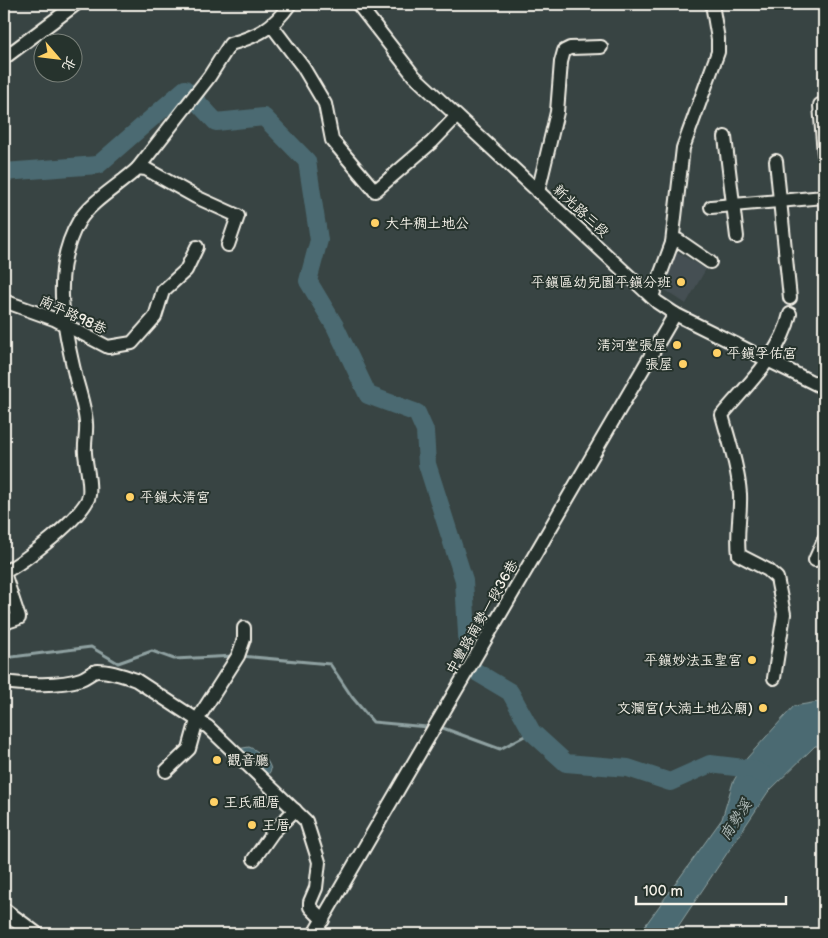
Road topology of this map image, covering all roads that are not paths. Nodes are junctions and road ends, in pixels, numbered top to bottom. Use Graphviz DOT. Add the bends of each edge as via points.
graph roads {
  1 [pos="76,4"];
  2 [pos="290,4"];
  3 [pos="358,4"];
  4 [pos="712,4"];
  5 [pos="272,26"];
  6 [pos="601,46"];
  7 [pos="4,58"];
  8 [pos="820,105"];
  9 [pos="456,117"];
  10 [pos="725,137"];
  11 [pos="824,154"];
  12 [pos="776,161"];
  13 [pos="138,168"];
  14 [pos="538,192"];
  15 [pos="824,197"];
  16 [pos="780,201"];
  17 [pos="732,205"];
  18 [pos="711,207"];
  19 [pos="737,237"];
  20 [pos="672,243"];
  21 [pos="228,245"];
  22 [pos="197,247"];
  23 [pos="710,262"];
  24 [pos="652,297"];
  25 [pos="790,298"];
  26 [pos="4,301"];
  27 [pos="675,314"];
  28 [pos="790,314"];
  29 [pos="63,325"];
  30 [pos="768,360"];
  31 [pos="824,388"];
  32 [pos="824,540"];
  33 [pos="816,560"];
  34 [pos="4,572"];
  35 [pos="4,623"];
  36 [pos="244,628"];
  37 [pos="774,678"];
  38 [pos="4,682"];
  39 [pos="197,720"];
  40 [pos="166,771"];
  41 [pos="295,810"];
  42 [pos="254,859"];
  43 [pos="4,911"];
  44 [pos="321,928"];
  45 [pos="4,931"];
  46 [pos="8,934"];
  47 [pos="35,934"];
  1 -- 7 [label="street"];
  2 -- 5 [label="street"];
  3 -- 9 [label="street, 新光路三段" via="414,76"];
  4 -- 20 [label="street" via="718,52 683,148"];
  5 -- 9 [label="street" via="304,67 325,104 332,140 375,190 432,142"];
  5 -- 13 [label="street" via="251,38 230,44"];
  6 -- 14 [label="street" via="564,51 557,112"];
  8 -- 11 [label="street"];
  9 -- 14 [label="street, 新光路三段"];
  10 -- 17 [label="street"];
  12 -- 16 [label="street"];
  13 -- 21 [label="street" via="146,169 238,216"];
  13 -- 29 [label="street" via="88,207 78,222 68,248 61,282"];
  14 -- 24 [label="street, 新光路三段"];
  15 -- 16 [label="street"];
  16 -- 17 [label="street"];
  16 -- 25 [label="street"];
  17 -- 18 [label="street"];
  17 -- 19 [label="street"];
  20 -- 23 [label="street" via="678,240 684,243"];
  20 -- 24 [label="street"];
  22 -- 29 [label="street, 南平路98巷" via="186,270 163,291 155,317 132,344 108,347"];
  24 -- 27 [label="street, 新光路三段"];
  26 -- 29 [label="street, 南平路98巷" via="48,316"];
  27 -- 30 [label="street, 新光路三段"];
  27 -- 44 [label="street, 中豐路南勢一段36巷"];
  28 -- 30 [label="street" via="788,326"];
  29 -- 34 [label="street" via="86,424 84,444 89,495 82,511 31,555"];
  30 -- 31 [label="street, 新光路三段"];
  30 -- 37 [label="street" via="722,415 739,478 736,539 739,555 777,578 784,614"];
  32 -- 33 [label="street"];
  34 -- 35 [label="street" via="19,618"];
  36 -- 39 [label="street" via="240,652"];
  38 -- 39 [label="street" via="71,681 98,671 136,680"];
  39 -- 40 [label="street" via="189,749"];
  39 -- 41 [label="street"];
  41 -- 42 [label="street" via="273,832"];
  41 -- 44 [label="street" via="306,821 320,862 310,907"];
  43 -- 47 [label="main road"];
  45 -- 46 [label="main road"];
}
